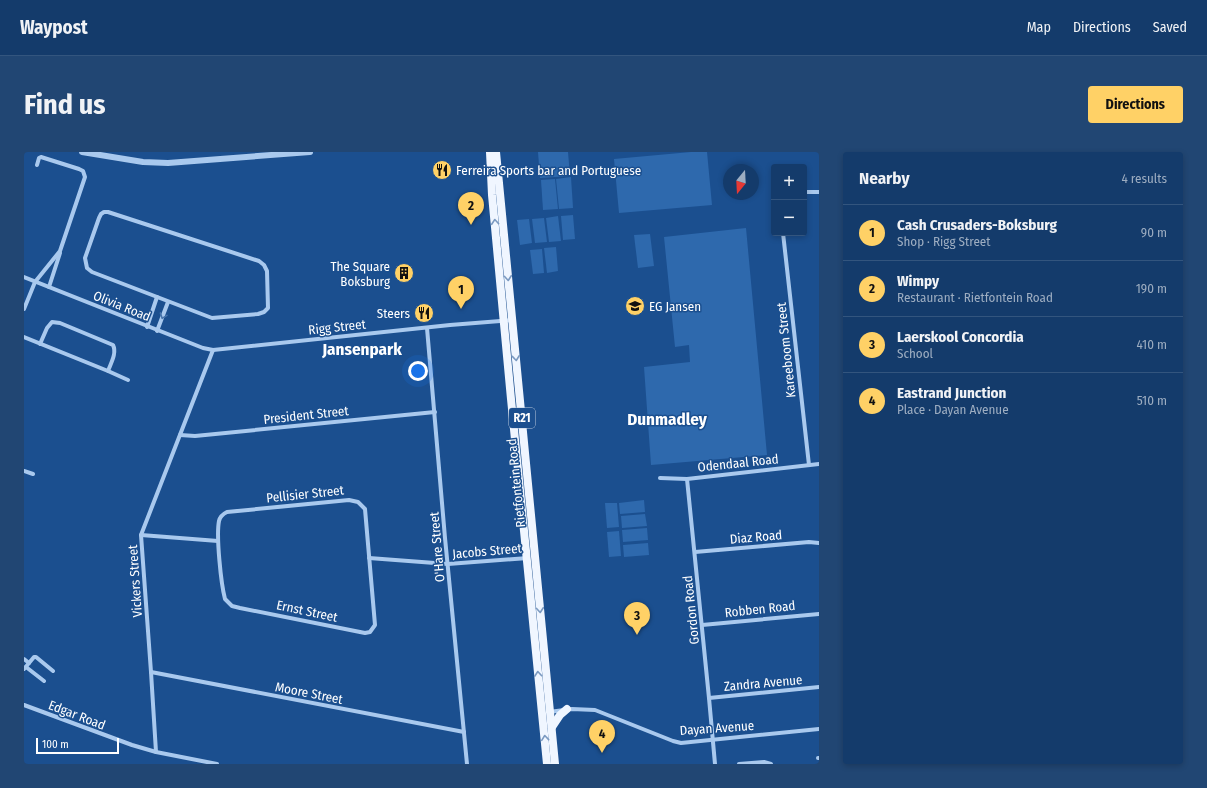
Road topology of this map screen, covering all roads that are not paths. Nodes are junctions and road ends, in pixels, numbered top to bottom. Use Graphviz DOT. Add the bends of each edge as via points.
graph roads {
  1 [pos="82,152"];
  2 [pos="310,152"];
  3 [pos="490,152"];
  4 [pos="496,152"];
  5 [pos="91,153"];
  6 [pos="37,165"];
  7 [pos="807,192"];
  8 [pos="819,192"];
  9 [pos="783,236"];
  10 [pos="60,251"];
  11 [pos="24,277"];
  12 [pos="35,282"];
  13 [pos="49,287"];
  14 [pos="158,297"];
  15 [pos="168,302"];
  16 [pos="24,309"];
  17 [pos="508,320"];
  18 [pos="147,326"];
  19 [pos="427,328"];
  20 [pos="157,331"];
  21 [pos="24,337"];
  22 [pos="40,344"];
  23 [pos="213,350"];
  24 [pos="108,371"];
  25 [pos="128,380"];
  26 [pos="520,397"];
  27 [pos="511,399"];
  28 [pos="435,412"];
  29 [pos="180,435"];
  30 [pos="819,464"];
  31 [pos="809,465"];
  32 [pos="24,470"];
  33 [pos="33,474"];
  34 [pos="660,478"];
  35 [pos="687,479"];
  36 [pos="141,535"];
  37 [pos="218,541"];
  38 [pos="819,543"];
  39 [pos="695,552"];
  40 [pos="536,557"];
  41 [pos="369,558"];
  42 [pos="527,558"];
  43 [pos="448,564"];
  44 [pos="535,595"];
  45 [pos="819,614"];
  46 [pos="702,625"];
  47 [pos="24,658"];
  48 [pos="29,663"];
  49 [pos="25,668"];
  50 [pos="54,671"];
  51 [pos="152,672"];
  52 [pos="44,681"];
  53 [pos="819,687"];
  54 [pos="709,698"];
  55 [pos="24,705"];
  56 [pos="567,709"];
  57 [pos="546,712"];
  58 [pos="552,727"];
  59 [pos="819,729"];
  60 [pos="464,732"];
  61 [pos="713,740"];
  62 [pos="156,752"];
  63 [pos="217,764"];
  64 [pos="467,764"];
  65 [pos="547,764"];
  66 [pos="555,764"];
  67 [pos="714,764"];
  68 [pos="739,764"];
  69 [pos="771,764"];
  1 -- 5 [label="street"];
  2 -- 5 [label="street" via="168,164"];
  17 -- 3 [label="main road, Rietfontein Road / R21, one-way"];
  4 -- 17 [label="main road, Rietfontein Road / R21, one-way"];
  6 -- 10 [label="street" via="41,157 79,169 85,174"];
  7 -- 8 [label="street"];
  9 -- 31 [label="street, Kareeboom Street"];
  10 -- 12 [label="street"];
  10 -- 13 [label="street"];
  11 -- 12 [label="street, Olivia Road"];
  12 -- 13 [label="street, Olivia Road"];
  12 -- 16 [label="street"];
  13 -- 18 [label="street, Olivia Road"];
  14 -- 15 [label="street"];
  14 -- 15 [label="street" via="87,268 85,258 100,214 108,212 259,261 267,271 268,308 258,314 212,318"];
  14 -- 18 [label="street"];
  15 -- 20 [label="street, one-way"];
  17 -- 19 [label="street, Rigg Street"];
  17 -- 26 [label="main road, Rietfontein Road / R21, one-way"];
  17 -- 27 [label="main road, Rietfontein Road / R21"];
  18 -- 20 [label="street, Olivia Road"];
  19 -- 23 [label="street, Rigg Street"];
  19 -- 28 [label="street, O'Hare Street"];
  20 -- 23 [label="street, Olivia Road"];
  21 -- 22 [label="street"];
  22 -- 24 [label="street"];
  22 -- 24 [label="street" via="49,324 60,323 113,345 115,350"];
  23 -- 29 [label="street, Vickers Street"];
  24 -- 25 [label="street"];
  26 -- 27 [label="main road"];
  26 -- 40 [label="main road, Rietfontein Road / R21"];
  27 -- 42 [label="main road, Rietfontein Road / R21"];
  28 -- 29 [label="street, President Street" via="195,436"];
  28 -- 43 [label="street, O'Hare Street"];
  29 -- 36 [label="street, Vickers Street"];
  30 -- 31 [label="street, Odendaal Road"];
  31 -- 35 [label="street, Odendaal Road"];
  32 -- 33 [label="street"];
  34 -- 35 [label="street, Odendaal Road"];
  35 -- 39 [label="street, Gordon Road"];
  36 -- 37 [label="street"];
  36 -- 51 [label="street, Vickers Street"];
  37 -- 41 [label="street, Pellisier Street" via="219,520 228,512 352,500 365,509"];
  37 -- 41 [label="street, Ernst Street" via="225,599 232,606 365,633 372,631 374,625"];
  38 -- 39 [label="street, Diaz Road"];
  39 -- 46 [label="street, Gordon Road"];
  40 -- 42 [label="street, Jacobs Street"];
  40 -- 44 [label="main road, Rietfontein Road / R21"];
  41 -- 43 [label="street, Jacobs Street"];
  42 -- 43 [label="street, Jacobs Street"];
  42 -- 44 [label="main road, Rietfontein Road / R21"];
  43 -- 60 [label="street, O'Hare Street"];
  44 -- 57 [label="main road, Rietfontein Road / R21"];
  45 -- 46 [label="street, Robben Road"];
  46 -- 54 [label="street, Gordon Road"];
  47 -- 48 [label="street"];
  48 -- 49 [label="street"];
  48 -- 50 [label="street" via="34,657"];
  49 -- 52 [label="street"];
  51 -- 60 [label="street, Moore Street"];
  51 -- 62 [label="street, Vickers Street"];
  53 -- 54 [label="street, Zandra Avenue"];
  54 -- 61 [label="street, Gordon Road"];
  55 -- 62 [label="street, Edgar Road" via="110,738"];
  56 -- 57 [label="street, Dayan Avenue"];
  56 -- 58 [label="main road"];
  56 -- 61 [label="street, Dayan Avenue" via="588,708 604,712 676,742"];
  57 -- 58 [label="main road, Rietfontein Road / R21"];
  65 -- 57 [label="main road, Rietfontein Road / R21, one-way"];
  58 -- 66 [label="main road, Rietfontein Road / R21"];
  59 -- 61 [label="street, Dayan Avenue"];
  60 -- 64 [label="street, O'Hare Street"];
  61 -- 67 [label="street, Gordon Road"];
  62 -- 63 [label="street, Edgar Road"];
  68 -- 69 [label="street"];
}
